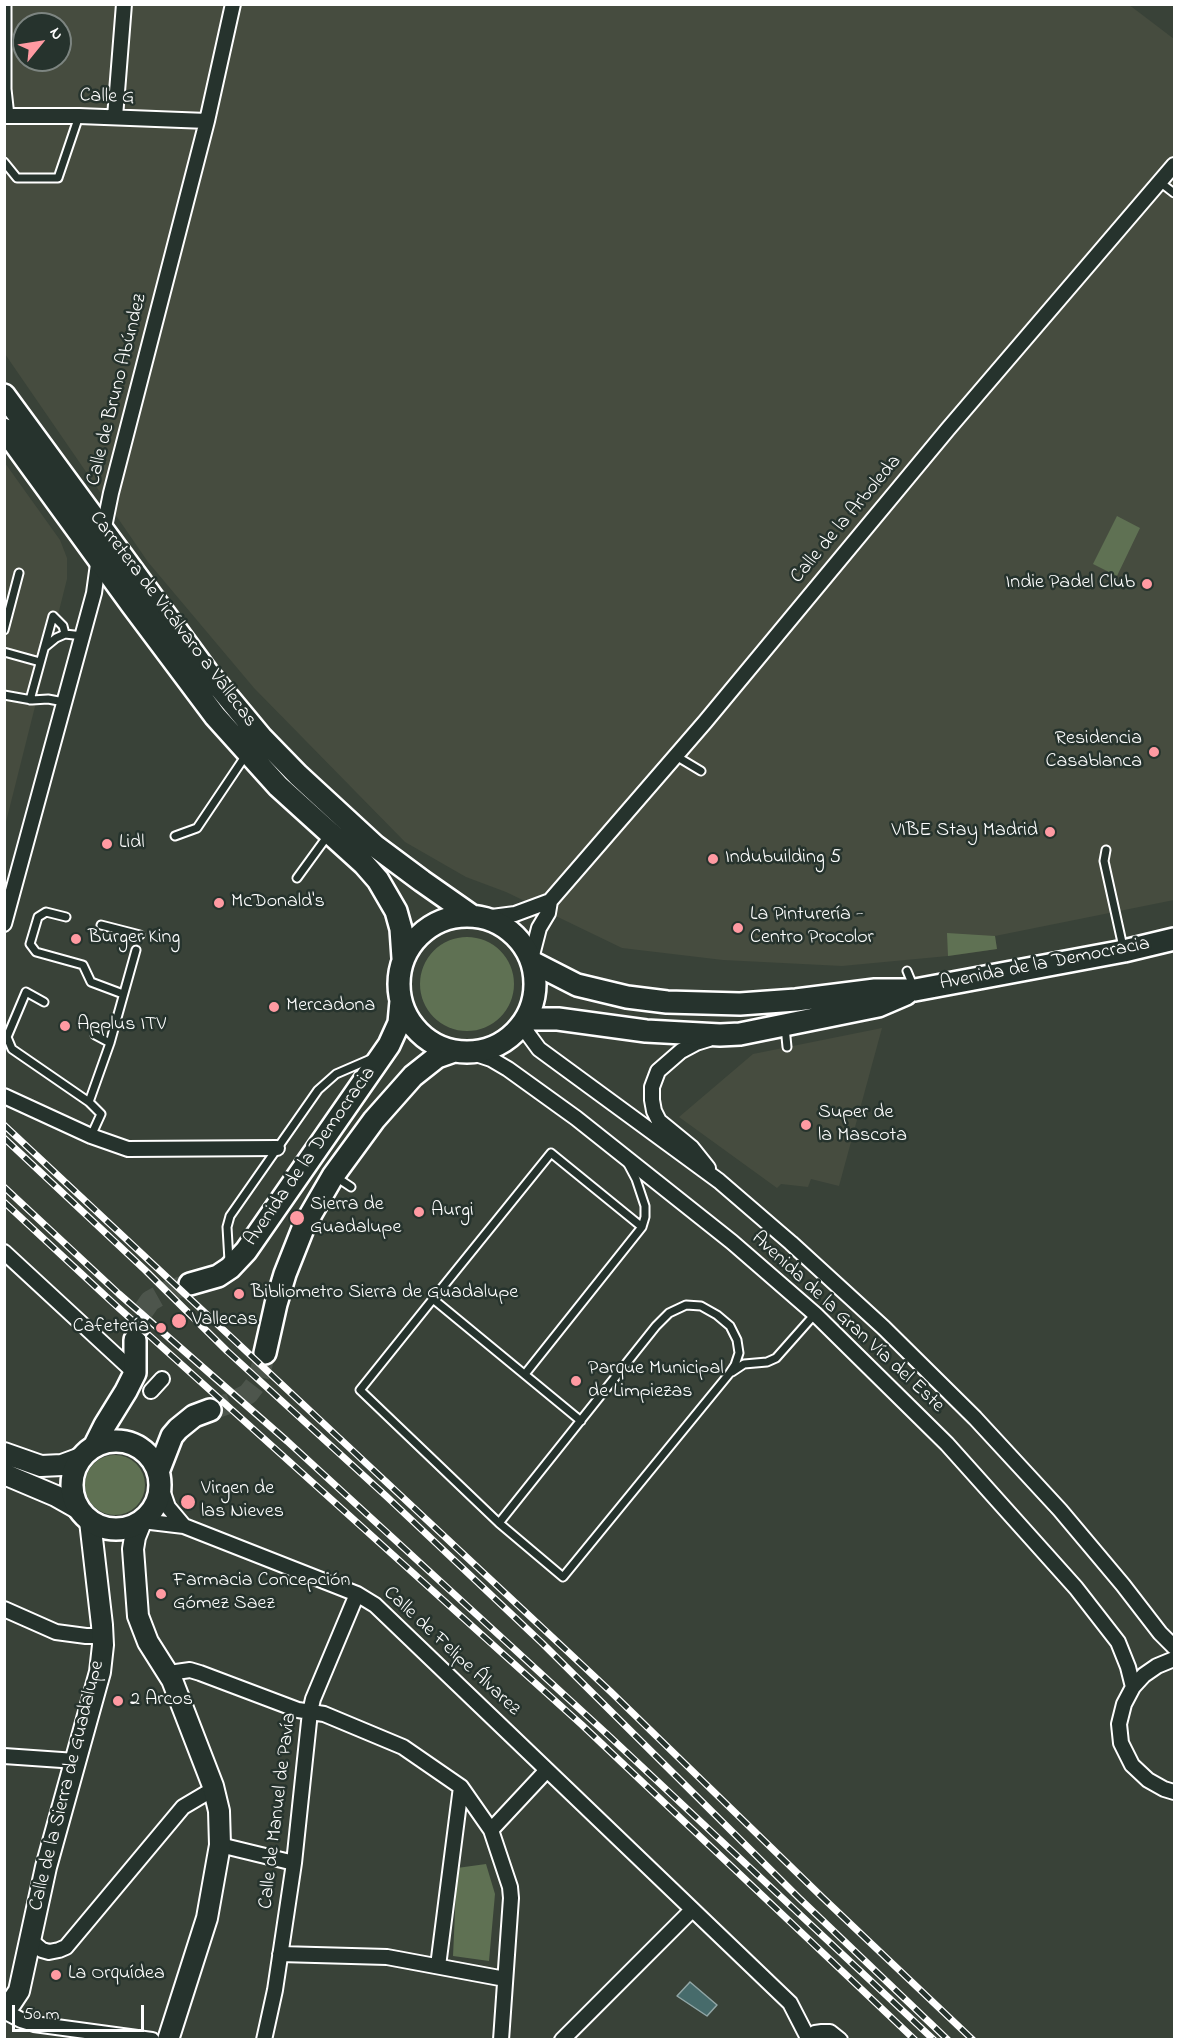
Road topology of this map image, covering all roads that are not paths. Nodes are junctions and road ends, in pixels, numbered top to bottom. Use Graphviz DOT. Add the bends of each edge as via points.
graph roads {
  1 [pos="7,4"];
  2 [pos="124,4"];
  3 [pos="233,4"];
  4 [pos="6,89"];
  5 [pos="7,116"];
  6 [pos="79,116"];
  7 [pos="115,117"];
  8 [pos="207,121"];
  9 [pos="4,162"];
  10 [pos="1174,165"];
  11 [pos="1161,183"];
  12 [pos="1174,193"];
  13 [pos="4,395"];
  14 [pos="4,429"];
  15 [pos="103,530"];
  16 [pos="99,558"];
  17 [pos="19,573"];
  18 [pos="4,630"];
  19 [pos="65,634"];
  20 [pos="83,636"];
  21 [pos="43,648"];
  22 [pos="4,652"];
  23 [pos="40,662"];
  24 [pos="4,694"];
  25 [pos="30,700"];
  26 [pos="64,702"];
  27 [pos="248,753"];
  28 [pos="676,756"];
  29 [pos="701,771"];
  30 [pos="329,833"];
  31 [pos="175,836"];
  32 [pos="1106,850"];
  33 [pos="297,879"];
  34 [pos="9,893"];
  35 [pos="550,901"];
  36 [pos="66,917"];
  37 [pos="478,917"];
  38 [pos="4,924"];
  39 [pos="101,925"];
  40 [pos="140,935"];
  41 [pos="1174,939"];
  42 [pos="136,950"];
  43 [pos="1124,951"];
  44 [pos="403,958"];
  45 [pos="531,961"];
  46 [pos="911,980"];
  47 [pos="123,994"];
  48 [pos="401,1001"];
  49 [pos="44,1002"];
  50 [pos="524,1021"];
  51 [pos="785,1025"];
  52 [pos="95,1035"];
  53 [pos="720,1035"];
  54 [pos="110,1043"];
  55 [pos="787,1047"];
  56 [pos="462,1052"];
  57 [pos="381,1055"];
  58 [pos="4,1096"];
  59 [pos="89,1102"];
  60 [pos="91,1136"];
  61 [pos="277,1148"];
  62 [pos="622,1154"];
  63 [pos="718,1181"];
  64 [pos="642,1227"];
  65 [pos="4,1252"];
  66 [pos="230,1268"];
  67 [pos="190,1284"];
  68 [pos="433,1299"];
  69 [pos="815,1314"];
  70 [pos="135,1340"];
  71 [pos="265,1353"];
  72 [pos="135,1373"];
  73 [pos="525,1374"];
  74 [pos="729,1374"];
  75 [pos="162,1379"];
  76 [pos="151,1391"];
  77 [pos="210,1410"];
  78 [pos="581,1421"];
  79 [pos="4,1453"];
  80 [pos="88,1453"];
  81 [pos="4,1474"];
  82 [pos="159,1478"];
  83 [pos="84,1515"];
  84 [pos="142,1521"];
  85 [pos="499,1523"];
  86 [pos="184,1526"];
  87 [pos="357,1594"];
  88 [pos="4,1609"];
  89 [pos="103,1634"];
  90 [pos="1174,1647"];
  91 [pos="1174,1659"];
  92 [pos="169,1673"];
  93 [pos="1133,1687"];
  94 [pos="310,1713"];
  95 [pos="4,1756"];
  96 [pos="76,1761"];
  97 [pos="547,1770"];
  98 [pos="213,1786"];
  99 [pos="460,1787"];
  100 [pos="1174,1792"];
  101 [pos="491,1830"];
  102 [pos="220,1845"];
  103 [pos="294,1863"];
  104 [pos="692,1910"];
  105 [pos="30,1940"];
  106 [pos="280,1954"];
  107 [pos="438,1966"];
  108 [pos="505,1979"];
  109 [pos="4,2010"];
  110 [pos="807,2039"];
  111 [pos="152,2040"];
  112 [pos="168,2040"];
  113 [pos="264,2040"];
  114 [pos="501,2040"];
  115 [pos="562,2040"];
  116 [pos="840,2040"];
  1 -- 4 [label="lane"];
  2 -- 7 [label="street"];
  3 -- 8 [label="street, Calle de Bruno Abúndez"];
  4 -- 5 [label="lane"];
  5 -- 6 [label="street, Calle G"];
  6 -- 7 [label="street, Calle G"];
  6 -- 9 [label="lane" via="58,178 17,178"];
  7 -- 8 [label="street, Calle G"];
  8 -- 15 [label="street, Calle de Bruno Abúndez"];
  10 -- 11 [label="street, Calle de la Arboleda"];
  11 -- 12 [label="lane"];
  11 -- 28 [label="street, Calle de la Arboleda" via="948,429"];
  13 -- 15 [label="main road, Carretera de Vicálvaro a Vallecas"];
  14 -- 16 [label="main road, Carretera de Vicálvaro a Vallecas"];
  15 -- 16 [label="street, Calle de Bruno Abúndez"];
  15 -- 37 [label="main road, Carretera de Vicálvaro a Vallecas" via="207,672 276,752 375,846"];
  16 -- 20 [label="street, Calle de Bruno Abúndez"];
  16 -- 27 [label="main road, Carretera de Vicálvaro a Vallecas" via="190,684"];
  17 -- 18 [label="lane"];
  19 -- 20 [label="lane"];
  19 -- 21 [label="lane"];
  19 -- 21 [label="lane" via="53,615"];
  20 -- 26 [label="street, Calle de Bruno Abúndez"];
  21 -- 23 [label="lane"];
  22 -- 23 [label="lane"];
  23 -- 25 [label="lane"];
  24 -- 25 [label="lane"];
  25 -- 26 [label="lane"];
  26 -- 34 [label="street, Calle de Bruno Abúndez"];
  27 -- 30 [label="main road, Carretera de Vicálvaro a Vallecas"];
  27 -- 31 [label="lane" via="197,828"];
  28 -- 29 [label="lane"];
  28 -- 35 [label="street, Calle de la Arboleda"];
  30 -- 33 [label="lane"];
  30 -- 44 [label="main road, Carretera de Vicálvaro a Vallecas" via="364,864 388,895 396,911"];
  32 -- 43 [label="lane" via="1104,861"];
  34 -- 38 [label="street, Calle de Bruno Abúndez"];
  35 -- 37 [label="street, Calle de la Arboleda" via="515,914"];
  35 -- 45 [label="street, Calle de la Arboleda"];
  36 -- 47 [label="lane" via="46,912 38,917 30,944 36,952 83,965 91,982"];
  37 -- 44 [label="main road" via="447,920 432,927"];
  37 -- 45 [label="main road" via="510,931 524,945"];
  39 -- 40 [label="lane"];
  41 -- 43 [label="main road, Avenida de la Democracia"];
  42 -- 47 [label="lane"];
  43 -- 46 [label="main road, Avenida de la Democracia"];
  44 -- 48 [label="main road"];
  45 -- 46 [label="main road, Avenida de la Democracia" via="588,989 667,1002 740,1004 796,1000 875,990"];
  45 -- 50 [label="main road" via="534,998"];
  46 -- 51 [label="main road, Avenida de la Democracia" via="878,1006"];
  47 -- 54 [label="lane"];
  48 -- 56 [label="main road" via="420,1033 432,1042"];
  48 -- 57 [label="main road, Avenida de la Democracia" via="399,1023"];
  49 -- 59 [label="lane" via="26,992 7,1037 12,1049"];
  50 -- 53 [label="main road, Avenida de la Democracia" via="558,1019 646,1031"];
  50 -- 56 [label="main road" via="500,1043"];
  50 -- 63 [label="street, Avenida de la Gran Vía del Este" via="538,1049"];
  51 -- 53 [label="main road, Avenida de la Democracia"];
  51 -- 55 [label="lane"];
  52 -- 54 [label="lane"];
  53 -- 63 [label="street" via="688,1047 658,1071 652,1087 659,1121 692,1148"];
  54 -- 59 [label="lane"];
  56 -- 62 [label="street, Avenida de la Gran Vía del Este" via="491,1059 508,1069"];
  56 -- 71 [label="main road, Avenida de la Democracia" via="437,1057 413,1076 374,1120 342,1182 304,1226 285,1274"];
  57 -- 61 [label="lane" via="329,1078"];
  57 -- 66 [label="main road, Avenida de la Democracia" via="246,1251"];
  58 -- 60 [label="street"];
  59 -- 60 [label="lane" via="100,1114"];
  60 -- 61 [label="street" via="128,1149"];
  61 -- 66 [label="lane" via="230,1216"];
  62 -- 64 [label="lane" via="642,1194"];
  62 -- 69 [label="street, Avenida de la Gran Vía del Este"];
  63 -- 90 [label="street, Avenida de la Gran Vía del Este" via="884,1328 975,1418 1075,1528"];
  64 -- 68 [label="lane" via="551,1153"];
  64 -- 73 [label="lane"];
  65 -- 72 [label="street"];
  66 -- 67 [label="main road, Avenida de la Democracia"];
  68 -- 73 [label="lane"];
  68 -- 85 [label="lane" via="360,1390"];
  69 -- 74 [label="lane" via="776,1358 744,1365"];
  69 -- 93 [label="street, Avenida de la Gran Vía del Este" via="947,1444 1076,1588 1118,1642"];
  70 -- 72 [label="main road"];
  72 -- 80 [label="main road"];
  73 -- 78 [label="lane"];
  74 -- 78 [label="lane" via="739,1353 730,1326 701,1306 686,1305 656,1326"];
  74 -- 85 [label="lane" via="563,1577"];
  75 -- 76 [label="street"];
  77 -- 82 [label="main road" via="186,1421 172,1436"];
  78 -- 85 [label="lane"];
  79 -- 80 [label="street" via="41,1466 62,1465"];
  80 -- 82 [label="main road" via="117,1441 130,1444 152,1460"];
  80 -- 83 [label="main road" via="75,1470 72,1488"];
  81 -- 83 [label="street" via="56,1496"];
  82 -- 84 [label="main road" via="159,1497"];
  82 -- 86 [label="street" via="168,1507"];
  83 -- 84 [label="main road" via="102,1527 116,1530"];
  83 -- 89 [label="street, Calle de la Sierra de Guadalupe"];
  84 -- 86 [label="street, Calle de Felipe Álvarez"];
  84 -- 92 [label="street" via="133,1550 138,1616 148,1642"];
  86 -- 87 [label="street, Calle de Felipe Álvarez"];
  87 -- 94 [label="street, Calle de Manuel de Pavía"];
  87 -- 97 [label="street, Calle de Felipe Álvarez" via="391,1619"];
  88 -- 89 [label="street" via="56,1632"];
  89 -- 96 [label="street, Calle de la Sierra de Guadalupe" via="100,1672"];
  91 -- 93 [label="street" via="1157,1666"];
  92 -- 94 [label="street" via="190,1670"];
  92 -- 98 [label="street"];
  93 -- 100 [label="street" via="1119,1724 1121,1743 1132,1765 1148,1780"];
  94 -- 99 [label="street" via="324,1714 404,1747"];
  94 -- 103 [label="street, Calle de Manuel de Pavía"];
  95 -- 96 [label="street"];
  96 -- 105 [label="street, Calle de la Sierra de Guadalupe"];
  97 -- 101 [label="street"];
  97 -- 104 [label="street, Calle de Felipe Álvarez"];
  98 -- 102 [label="street" via="219,1811"];
  98 -- 105 [label="street" via="183,1807 66,1947 49,1952"];
  99 -- 101 [label="street"];
  99 -- 107 [label="street"];
  101 -- 108 [label="street" via="510,1887"];
  102 -- 103 [label="street"];
  102 -- 112 [label="street" via="204,1931"];
  103 -- 106 [label="street, Calle de Manuel de Pavía"];
  104 -- 110 [label="street, Calle de Felipe Álvarez" via="790,2003"];
  104 -- 115 [label="street"];
  105 -- 109 [label="street, Calle de la Sierra de Guadalupe" via="19,1991"];
  106 -- 107 [label="street" via="387,1957"];
  106 -- 113 [label="street, Calle de Manuel de Pavía"];
  107 -- 108 [label="street"];
  108 -- 114 [label="street"];
  109 -- 111 [label="street" via="34,2024"];
  110 -- 116 [label="street" via="830,2032"];
}
